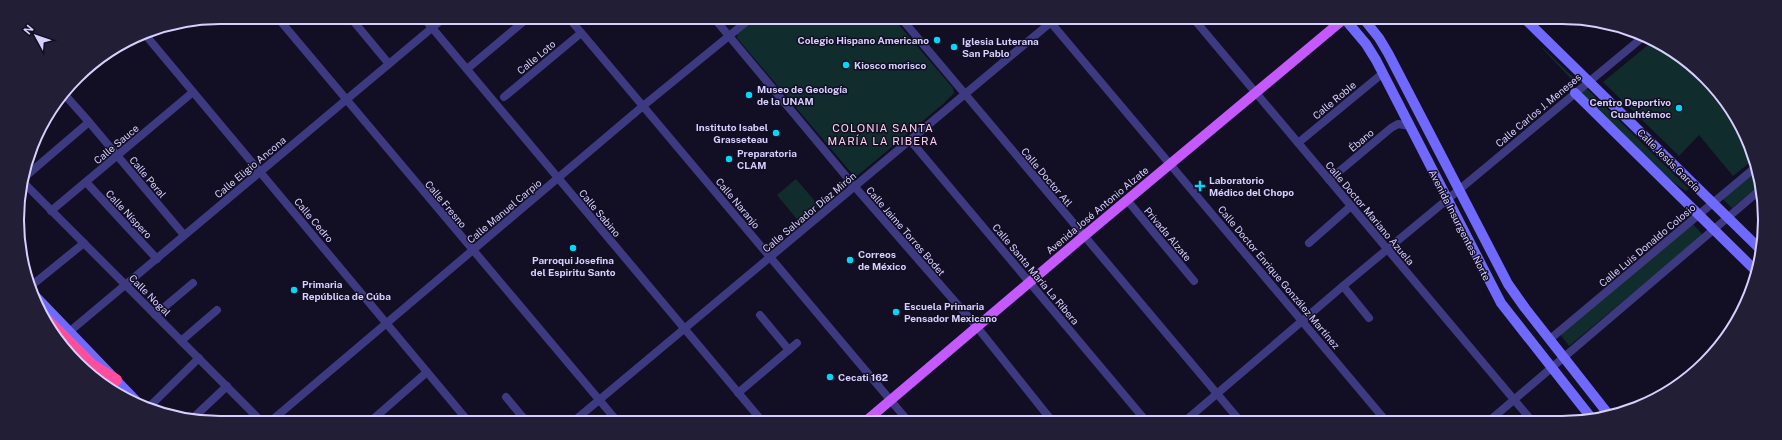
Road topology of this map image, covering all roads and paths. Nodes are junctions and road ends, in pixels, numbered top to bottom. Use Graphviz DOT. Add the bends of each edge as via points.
graph roads {
  1 [pos="283,24"];
  2 [pos="356,24"];
  3 [pos="429,24"];
  4 [pos="437,24"];
  5 [pos="521,24"];
  6 [pos="574,24"];
  7 [pos="719,24"];
  8 [pos="744,24"];
  9 [pos="906,24"];
  10 [pos="1046,24"];
  11 [pos="1054,24"];
  12 [pos="1197,24"];
  13 [pos="1338,24"];
  14 [pos="1348,24"];
  15 [pos="1368,24"];
  16 [pos="1530,24"];
  17 [pos="432,28"];
  18 [pos="581,33"];
  19 [pos="729,36"];
  20 [pos="148,38"];
  21 [pos="1639,40"];
  22 [pos="389,64"];
  23 [pos="467,69"];
  24 [pos="1383,73"];
  25 [pos="1589,81"];
  26 [pos="193,92"];
  27 [pos="1575,93"];
  28 [pos="1256,94"];
  29 [pos="965,95"];
  30 [pos="504,97"];
  31 [pos="68,98"];
  32 [pos="346,100"];
  33 [pos="643,106"];
  34 [pos="89,122"];
  35 [pos="1410,126"];
  36 [pos="910,140"];
  37 [pos="1298,143"];
  38 [pos="117,156"];
  39 [pos="1170,164"];
  40 [pos="1751,171"];
  41 [pos="30,172"];
  42 [pos="260,172"];
  43 [pos="559,179"];
  44 [pos="1329,180"];
  45 [pos="86,182"];
  46 [pos="27,186"];
  47 [pos="855,186"];
  48 [pos="1458,189"];
  49 [pos="1756,193"];
  50 [pos="1447,199"];
  51 [pos="1127,200"];
  52 [pos="1713,203"];
  53 [pos="1351,206"];
  54 [pos="52,211"];
  55 [pos="1698,215"];
  56 [pos="1727,217"];
  57 [pos="1713,229"];
  58 [pos="184,235"];
  59 [pos="1084,236"];
  60 [pos="84,243"];
  61 [pos="1309,243"];
  62 [pos="1756,245"];
  63 [pos="1387,249"];
  64 [pos="473,251"];
  65 [pos="770,257"];
  66 [pos="157,259"];
  67 [pos="1752,267"];
  68 [pos="1194,281"];
  69 [pos="1030,282"];
  70 [pos="34,283"];
  71 [pos="193,283"];
  72 [pos="126,285"];
  73 [pos="1343,286"];
  74 [pos="43,304"];
  75 [pos="217,310"];
  76 [pos="155,315"];
  77 [pos="760,315"];
  78 [pos="1369,318"];
  79 [pos="1302,320"];
  80 [pos="387,323"];
  81 [pos="977,327"];
  82 [pos="684,329"];
  83 [pos="70,332"];
  84 [pos="61,334"];
  85 [pos="1550,339"];
  86 [pos="181,341"];
  87 [pos="797,344"];
  88 [pos="789,350"];
  89 [pos="1563,357"];
  90 [pos="199,358"];
  91 [pos="1552,367"];
  92 [pos="427,372"];
  93 [pos="116,380"];
  94 [pos="227,386"];
  95 [pos="738,393"];
  96 [pos="1217,394"];
  97 [pos="131,395"];
  98 [pos="506,397"];
  99 [pos="599,400"];
  100 [pos="890,400"];
  101 [pos="1514,400"];
  102 [pos="152,404"];
  103 [pos="1606,411"];
  104 [pos="197,414"];
  105 [pos="1588,414"];
  106 [pos="256,416"];
  107 [pos="278,416"];
  108 [pos="377,416"];
  109 [pos="464,416"];
  110 [pos="522,416"];
  111 [pos="580,416"];
  112 [pos="613,416"];
  113 [pos="758,416"];
  114 [pos="872,416"];
  115 [pos="904,416"];
  116 [pos="1048,416"];
  117 [pos="1142,416"];
  118 [pos="1191,416"];
  119 [pos="1236,416"];
  120 [pos="1382,416"];
  121 [pos="1495,416"];
  122 [pos="1528,416"];
  1 -- 32 [label="street, Calle Fresno"];
  2 -- 22 [label="street"];
  3 -- 17 [label="street, Calle Sabino"];
  4 -- 17 [label="street, Calle Eligio Ancona"];
  5 -- 23 [label="street"];
  6 -- 18 [label="street, Calle Naranjo"];
  7 -- 19 [label="street, Calle Jaime Torres Bodet"];
  8 -- 19 [label="street, Calle Manuel Carpio"];
  9 -- 29 [label="street, Calle Doctor Atl"];
  10 -- 29 [label="street, Calle Salvador Díaz Mirón"];
  11 -- 39 [label="street, Calle Doctor Enrique González Martínez"];
  12 -- 28 [label="street, Calle Doctor Mariano Azuela"];
  13 -- 28 [label="main road, Avenida José Antonio Alzate"];
  14 -- 24 [label="main road, Avenida Insurgentes Norte" via="1372,52"];
  15 -- 48 [label="main road, Avenida Insurgentes Norte" via="1388,53"];
  16 -- 25 [label="main road, Calle Jesús García"];
  17 -- 22 [label="street, Calle Eligio Ancona"];
  17 -- 23 [label="street, Calle Sabino"];
  18 -- 30 [label="street, Calle Loto"];
  18 -- 33 [label="street, Calle Naranjo"];
  19 -- 33 [label="street, Calle Manuel Carpio"];
  19 -- 47 [label="street, Calle Jaime Torres Bodet"];
  20 -- 26 [label="street, Calle Cedro"];
  21 -- 25 [label="street, Calle Carlos J. Meneses"];
  22 -- 32 [label="street, Calle Eligio Ancona"];
  23 -- 43 [label="street, Calle Sabino"];
  24 -- 35 [label="main road, Avenida Insurgentes Norte"];
  24 -- 37 [label="street, Calle Roble"];
  25 -- 27 [label="street, Calle Carlos J. Meneses"];
  25 -- 52 [label="main road, Calle Jesús García"];
  26 -- 38 [label="street, Calle Sauce"];
  26 -- 42 [label="street, Calle Cedro"];
  27 -- 48 [label="street, Calle Carlos J. Meneses"];
  27 -- 55 [label="main road, Calle Jesús García"];
  28 -- 37 [label="street, Calle Doctor Mariano Azuela"];
  28 -- 39 [label="main road, Avenida José Antonio Alzate"];
  29 -- 36 [label="street, Calle Salvador Díaz Mirón"];
  29 -- 59 [label="street, Calle Doctor Atl"];
  31 -- 34 [label="street, Calle Peral"];
  32 -- 42 [label="street, Calle Eligio Ancona"];
  32 -- 64 [label="street, Calle Fresno"];
  33 -- 43 [label="street, Calle Manuel Carpio"];
  33 -- 65 [label="street, Calle Naranjo"];
  34 -- 38 [label="street, Calle Peral"];
  34 -- 41 [label="street"];
  35 -- 44 [label="street, Ébano" via="1398,124 1391,128"];
  35 -- 50 [label="main road, Avenida Insurgentes Norte"];
  36 -- 47 [label="street, Calle Salvador Díaz Mirón"];
  36 -- 69 [label="street, Calle Santa María La Ribera"];
  37 -- 44 [label="street, Calle Doctor Mariano Azuela"];
  38 -- 45 [label="street, Calle Sauce"];
  38 -- 58 [label="street, Calle Peral"];
  39 -- 51 [label="main road, Avenida José Antonio Alzate"];
  39 -- 79 [label="street, Calle Doctor Enrique González Martínez"];
  40 -- 52 [label="street, Calle Luis Donaldo Colosio"];
  42 -- 58 [label="street, Calle Eligio Ancona"];
  42 -- 80 [label="street, Calle Cedro"];
  43 -- 64 [label="street, Calle Manuel Carpio"];
  43 -- 82 [label="street, Calle Sabino"];
  44 -- 53 [label="street, Calle Doctor Mariano Azuela"];
  45 -- 54 [label="street, Calle Sauce"];
  45 -- 66 [label="street, Calle Níspero"];
  46 -- 54 [label="street, Calle Nogal"];
  47 -- 65 [label="street, Calle Salvador Díaz Mirón"];
  47 -- 81 [label="street, Calle Jaime Torres Bodet"];
  48 -- 50 [label="street, Calle Carlos J. Meneses"];
  48 -- 85 [label="main road, Avenida Insurgentes Norte" via="1508,284"];
  49 -- 56 [label="street"];
  50 -- 63 [label="street, Calle Carlos J. Meneses"];
  50 -- 91 [label="main road, Avenida Insurgentes Norte" via="1501,303"];
  51 -- 59 [label="main road, Avenida José Antonio Alzate"];
  51 -- 68 [label="street, Privada Alzate"];
  52 -- 55 [label="street, Calle Luis Donaldo Colosio"];
  52 -- 56 [label="main road, Calle Jesús García"];
  53 -- 61 [label="street"];
  53 -- 63 [label="street, Calle Doctor Mariano Azuela"];
  54 -- 60 [label="street, Calle Nogal"];
  55 -- 57 [label="main road, Calle Jesús García"];
  55 -- 85 [label="street, Calle Luis Donaldo Colosio"];
  56 -- 57 [label="street"];
  56 -- 62 [label="main road, Calle Jesús García"];
  57 -- 67 [label="main road, Calle Jesús García"];
  57 -- 89 [label="street"];
  58 -- 66 [label="street, Calle Eligio Ancona"];
  59 -- 69 [label="main road, Avenida José Antonio Alzate"];
  59 -- 96 [label="street, Calle Doctor Atl"];
  60 -- 70 [label="street"];
  60 -- 72 [label="street, Calle Nogal"];
  63 -- 73 [label="street, Calle Carlos J. Meneses"];
  63 -- 101 [label="street, Calle Doctor Mariano Azuela"];
  64 -- 80 [label="street, Calle Manuel Carpio"];
  64 -- 99 [label="street, Calle Fresno"];
  65 -- 82 [label="street, Calle Salvador Díaz Mirón"];
  65 -- 100 [label="street, Calle Naranjo"];
  66 -- 72 [label="street, Calle Eligio Ancona"];
  69 -- 81 [label="main road, Avenida José Antonio Alzate"];
  69 -- 117 [label="street, Calle Santa María La Ribera"];
  71 -- 76 [label="street"];
  72 -- 76 [label="street, Calle Nogal"];
  72 -- 83 [label="street, Calle Eligio Ancona"];
  73 -- 78 [label="street"];
  73 -- 79 [label="street, Calle Carlos J. Meneses"];
  74 -- 83 [label="main road"];
  75 -- 86 [label="street"];
  76 -- 86 [label="street, Calle Nogal"];
  77 -- 88 [label="street"];
  79 -- 96 [label="street, Calle Carlos J. Meneses"];
  79 -- 120 [label="street, Calle Doctor Enrique González Martínez"];
  80 -- 92 [label="street, Calle Cedro"];
  80 -- 107 [label="street, Calle Manuel Carpio"];
  81 -- 100 [label="main road, Avenida José Antonio Alzate"];
  81 -- 116 [label="street, Calle Jaime Torres Bodet"];
  82 -- 95 [label="street, Calle Sabino"];
  82 -- 99 [label="street, Calle Salvador Díaz Mirón"];
  83 -- 93 [label="main road"];
  84 -- 93 [label="highway" via="92,365"];
  85 -- 89 [label="main road, Avenida Insurgentes Norte"];
  86 -- 90 [label="street, Calle Nogal"];
  87 -- 88 [label="street"];
  88 -- 95 [label="street"];
  89 -- 91 [label="street"];
  89 -- 103 [label="main road, Avenida Insurgentes Norte"];
  90 -- 94 [label="street, Calle Nogal"];
  90 -- 102 [label="street"];
  91 -- 101 [label="street"];
  91 -- 105 [label="main road, Avenida Insurgentes Norte"];
  92 -- 108 [label="street"];
  92 -- 109 [label="street, Calle Cedro"];
  93 -- 97 [label="main road"];
  94 -- 104 [label="street"];
  94 -- 106 [label="street, Calle Nogal"];
  95 -- 113 [label="street, Calle Sabino"];
  96 -- 118 [label="street, Calle Carlos J. Meneses"];
  96 -- 119 [label="street, Calle Doctor Atl"];
  98 -- 110 [label="street"];
  99 -- 111 [label="street, Calle Salvador Díaz Mirón"];
  99 -- 112 [label="street, Calle Fresno"];
  100 -- 114 [label="main road, Avenida José Antonio Alzate"];
  100 -- 115 [label="street, Calle Naranjo"];
  101 -- 121 [label="street"];
  101 -- 122 [label="street, Calle Doctor Mariano Azuela"];
}
